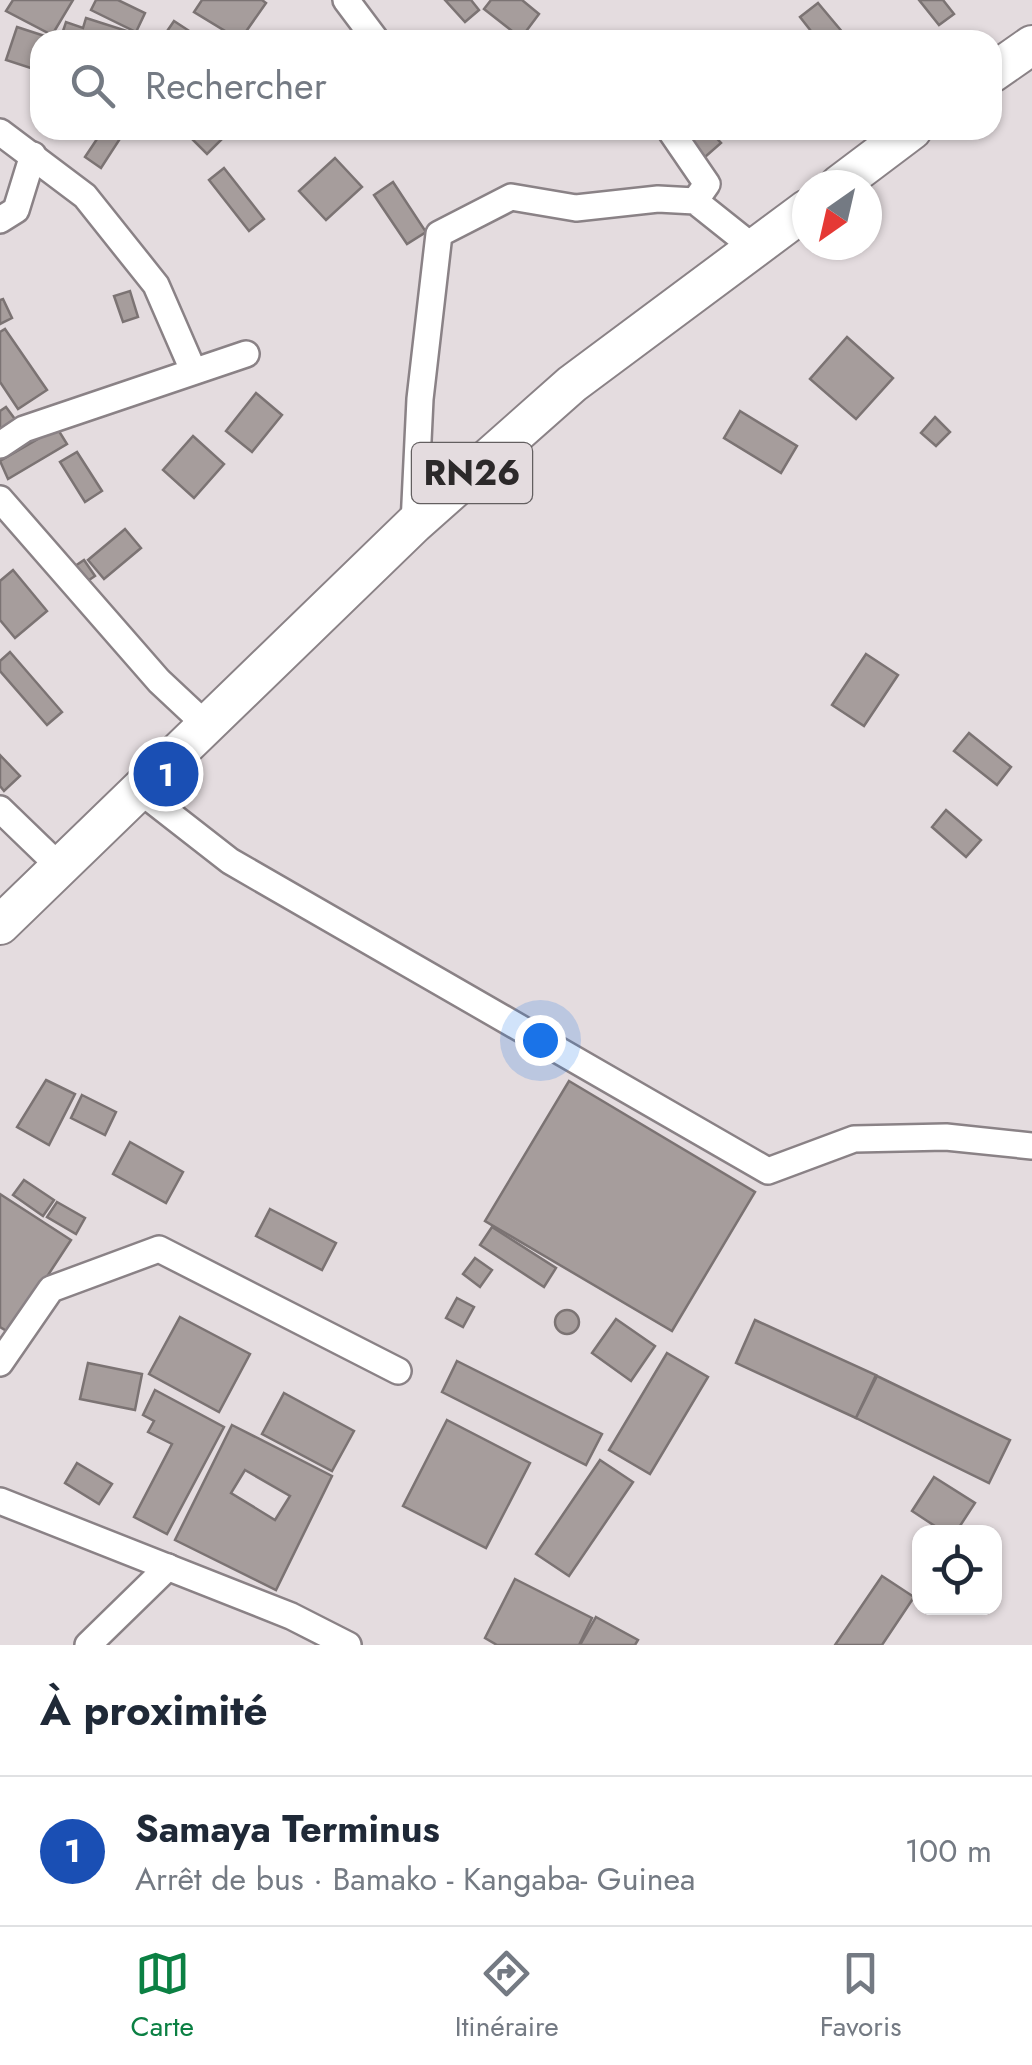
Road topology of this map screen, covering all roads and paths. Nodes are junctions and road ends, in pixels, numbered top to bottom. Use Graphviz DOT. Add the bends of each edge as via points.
graph roads {
  1 [pos="346,0"];
  2 [pos="368,30"];
  3 [pos="1032,46"];
  4 [pos="1002,66"];
  5 [pos="0,132"];
  6 [pos="677,140"];
  7 [pos="899,140"];
  8 [pos="32,155"];
  9 [pos="859,170"];
  10 [pos="695,201"];
  11 [pos="0,220"];
  12 [pos="792,220"];
  13 [pos="754,248"];
  14 [pos="246,354"];
  15 [pos="194,370"];
  16 [pos="0,445"];
  17 [pos="0,498"];
  18 [pos="414,524"];
  19 [pos="206,725"];
  20 [pos="139,790"];
  21 [pos="0,810"];
  22 [pos="60,867"];
  23 [pos="0,924"];
  24 [pos="1032,1146"];
  25 [pos="0,1363"];
  26 [pos="398,1370"];
  27 [pos="0,1500"];
  28 [pos="168,1567"];
  29 [pos="88,1645"];
  30 [pos="348,1645"];
  1 -- 2 [label="street"];
  3 -- 4 [label="main road"];
  5 -- 8 [label="street"];
  6 -- 10 [label="street" via="706,184"];
  7 -- 9 [label="main road"];
  8 -- 11 [label="street" via="16,210"];
  8 -- 15 [label="street" via="85,196 156,285"];
  10 -- 13 [label="street"];
  10 -- 18 [label="street" via="576,208 511,197 438,234"];
  12 -- 13 [label="main road, RN26"];
  13 -- 18 [label="main road, RN26" via="572,384"];
  14 -- 15 [label="street"];
  15 -- 16 [label="street" via="24,429"];
  17 -- 19 [label="street" via="159,681"];
  18 -- 19 [label="main road, RN26"];
  19 -- 20 [label="main road, RN26"];
  20 -- 22 [label="main road, RN26"];
  20 -- 24 [label="street" via="230,861 768,1171 854,1139 946,1137"];
  21 -- 22 [label="street"];
  22 -- 23 [label="main road, RN26"];
  25 -- 26 [label="street" via="52,1288 160,1249"];
  27 -- 28 [label="street"];
  28 -- 29 [label="street"];
  28 -- 30 [label="street"];
}
